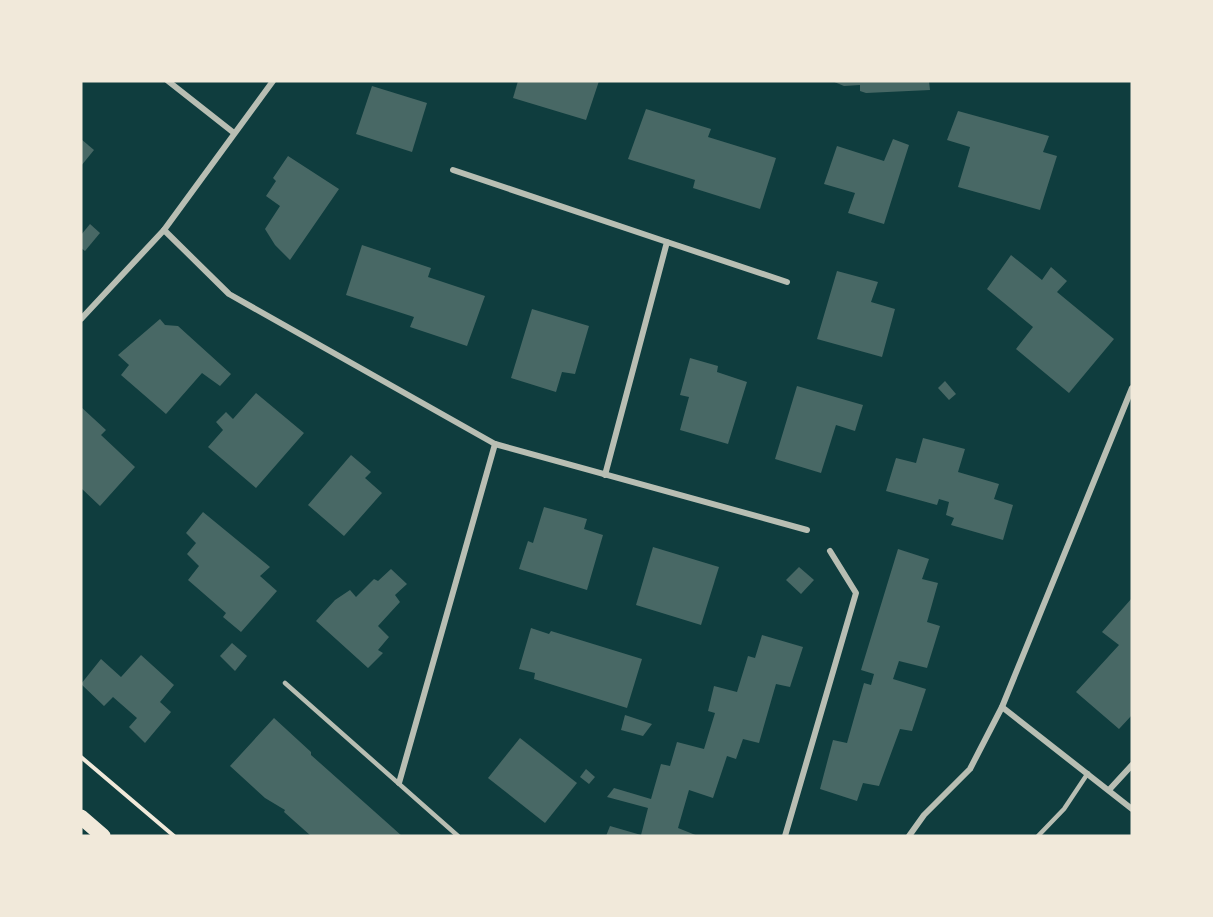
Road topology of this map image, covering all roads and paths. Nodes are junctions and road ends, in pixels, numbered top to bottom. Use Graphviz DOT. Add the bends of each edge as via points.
graph roads {
  1 [pos="168,81"];
  2 [pos="273,81"];
  3 [pos="234,133"];
  4 [pos="453,170"];
  5 [pos="164,230"];
  6 [pos="667,242"];
  7 [pos="787,282"];
  8 [pos="81,319"];
  9 [pos="1132,388"];
  10 [pos="495,444"];
  11 [pos="605,475"];
  12 [pos="807,530"];
  13 [pos="830,551"];
  14 [pos="285,683"];
  15 [pos="1002,707"];
  16 [pos="81,757"];
  17 [pos="1132,765"];
  18 [pos="1088,773"];
  19 [pos="399,783"];
  20 [pos="1109,790"];
  21 [pos="1132,809"];
  22 [pos="81,817"];
  23 [pos="103,836"];
  24 [pos="174,836"];
  25 [pos="458,836"];
  26 [pos="785,836"];
  27 [pos="909,836"];
  28 [pos="1038,836"];
  1 -- 3 [label="street"];
  2 -- 3 [label="street"];
  3 -- 5 [label="street"];
  4 -- 6 [label="street"];
  5 -- 8 [label="street"];
  5 -- 10 [label="street" via="229,294"];
  6 -- 7 [label="street"];
  6 -- 11 [label="street"];
  9 -- 15 [label="street"];
  10 -- 11 [label="street"];
  10 -- 19 [label="street"];
  11 -- 12 [label="street"];
  13 -- 26 [label="street" via="856,592"];
  14 -- 19 [label="lane"];
  15 -- 18 [label="street"];
  15 -- 27 [label="street" via="970,769 924,814"];
  16 -- 24 [label="path"];
  17 -- 20 [label="street"];
  18 -- 20 [label="street"];
  18 -- 28 [label="lane" via="1064,809"];
  19 -- 25 [label="lane"];
  20 -- 21 [label="street"];
  22 -- 23 [label="main road"];
}
